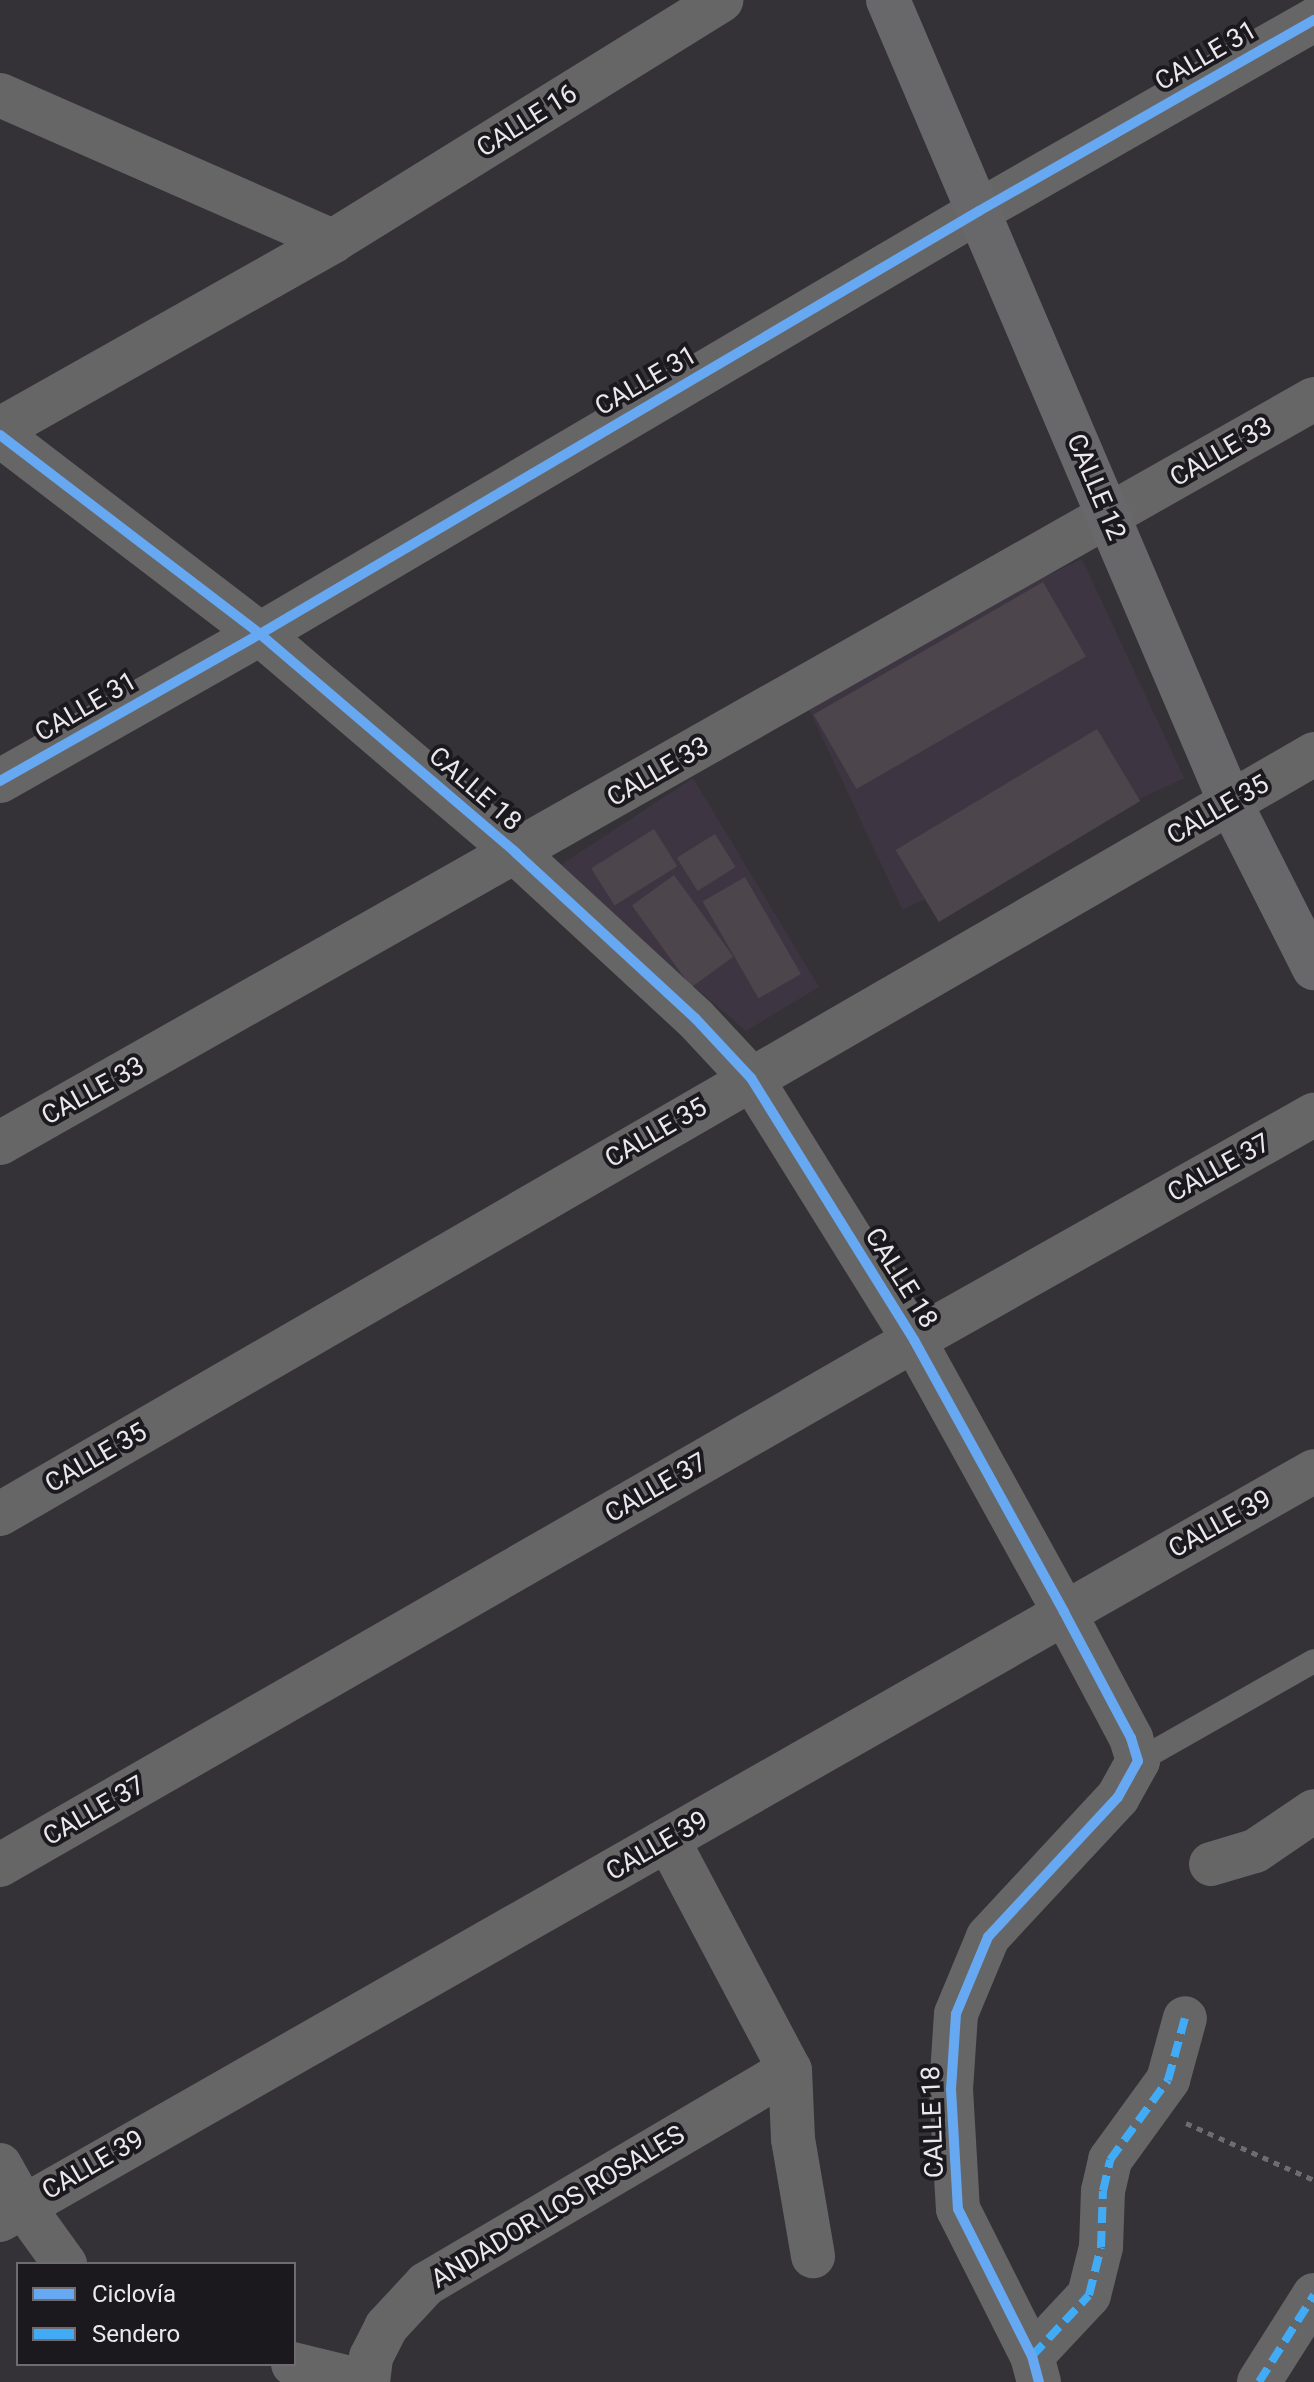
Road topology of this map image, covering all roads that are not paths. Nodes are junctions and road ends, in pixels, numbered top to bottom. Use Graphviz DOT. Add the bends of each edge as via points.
graph roads {
  1 [pos="721,0"];
  2 [pos="888,0"];
  3 [pos="1314,20"];
  4 [pos="0,95"];
  5 [pos="979,211"];
  6 [pos="333,241"];
  7 [pos="1314,399"];
  8 [pos="0,432"];
  9 [pos="1108,517"];
  10 [pos="260,634"];
  11 [pos="1314,754"];
  12 [pos="0,781"];
  13 [pos="1231,804"];
  14 [pos="516,853"];
  15 [pos="1314,968"];
  16 [pos="751,1078"];
  17 [pos="1314,1115"];
  18 [pos="0,1143"];
  19 [pos="914,1340"];
  20 [pos="1314,1471"];
  21 [pos="0,1514"];
  22 [pos="1064,1612"];
  23 [pos="1314,1661"];
  24 [pos="1138,1761"];
  25 [pos="1314,1811"];
  26 [pos="668,1840"];
  27 [pos="1211,1864"];
  28 [pos="0,1865"];
  29 [pos="1185,2018"];
  30 [pos="790,2070"];
  31 [pos="0,2165"];
  32 [pos="11,2213"];
  33 [pos="813,2256"];
  34 [pos="63,2262"];
  35 [pos="1314,2295"];
  36 [pos="296,2365"];
  37 [pos="1036,2369"];
  38 [pos="368,2382"];
  39 [pos="1259,2382"];
  1 -- 6 [label="street, CALLE 16"];
  2 -- 5 [label="street, CALLE 12"];
  3 -- 5 [label="street, CALLE 31"];
  4 -- 6 [label="street"];
  5 -- 9 [label="street, CALLE 12"];
  5 -- 10 [label="street, CALLE 31"];
  6 -- 8 [label="street, CALLE 16"];
  7 -- 9 [label="street, CALLE 33"];
  8 -- 10 [label="street, CALLE 18"];
  9 -- 13 [label="street, CALLE 12"];
  9 -- 14 [label="street, CALLE 33"];
  10 -- 12 [label="street, CALLE 31"];
  10 -- 14 [label="street, CALLE 18"];
  11 -- 13 [label="street, CALLE 35"];
  13 -- 15 [label="street, CALLE 12"];
  13 -- 16 [label="street, CALLE 35"];
  14 -- 16 [label="street, CALLE 18" via="695,1018"];
  14 -- 18 [label="street, CALLE 33"];
  16 -- 19 [label="street, CALLE 18"];
  16 -- 21 [label="street, CALLE 35"];
  17 -- 19 [label="street, CALLE 37"];
  19 -- 22 [label="street, CALLE 18"];
  19 -- 28 [label="street, CALLE 37"];
  20 -- 22 [label="street, CALLE 39"];
  22 -- 24 [label="street, CALLE 18"];
  22 -- 26 [label="street, CALLE 39"];
  23 -- 24 [label="lane"];
  24 -- 37 [label="street, CALLE 18" via="1118,1797 988,1937 956,2014 951,2089 958,2209"];
  25 -- 27 [label="street" via="1255,1851"];
  26 -- 30 [label="street"];
  26 -- 32 [label="street, CALLE 39"];
  29 -- 37 [label="street" via="1168,2080 1110,2160 1101,2247 1089,2295"];
  30 -- 33 [label="street" via="793,2139"];
  30 -- 38 [label="street, ANDADOR LOS ROSALES" via="426,2284 386,2327 371,2357"];
  31 -- 32 [label="street"];
  32 -- 34 [label="street"];
  35 -- 39 [label="street"];
  36 -- 38 [label="street"];
}
